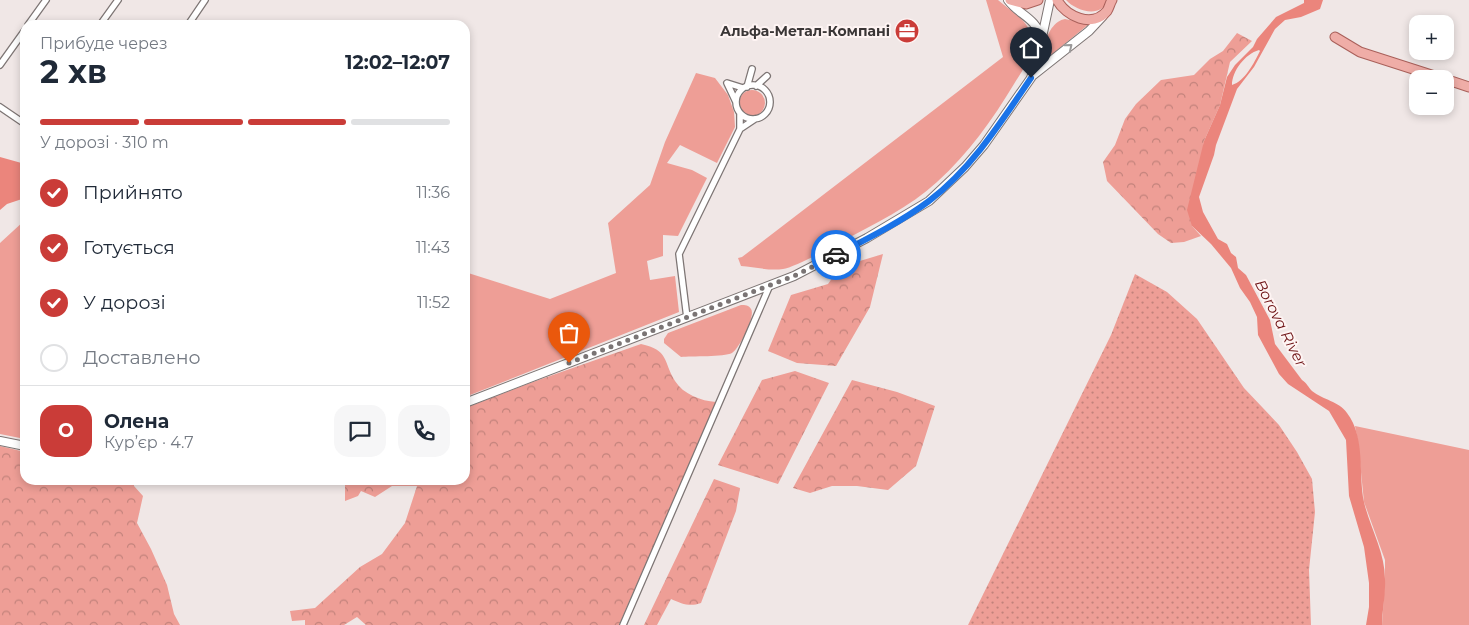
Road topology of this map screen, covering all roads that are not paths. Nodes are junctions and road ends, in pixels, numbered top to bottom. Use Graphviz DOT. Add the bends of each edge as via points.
graph roads {
  1 [pos="46,0"];
  2 [pos="118,0"];
  3 [pos="205,0"];
  4 [pos="1009,0"];
  5 [pos="1038,0"];
  6 [pos="1050,0"];
  7 [pos="1057,0"];
  8 [pos="1112,0"];
  9 [pos="1106,11"];
  10 [pos="32,20"];
  11 [pos="104,20"];
  12 [pos="191,20"];
  13 [pos="20,37"];
  14 [pos="1335,37"];
  15 [pos="1042,38"];
  16 [pos="0,65"];
  17 [pos="1417,70"];
  18 [pos="1031,78"];
  19 [pos="1454,82"];
  20 [pos="750,86"];
  21 [pos="1469,87"];
  22 [pos="764,89"];
  23 [pos="736,102"];
  24 [pos="0,107"];
  25 [pos="740,113"];
  26 [pos="755,119"];
  27 [pos="20,121"];
  28 [pos="740,129"];
  29 [pos="770,285"];
  30 [pos="687,318"];
  31 [pos="470,402"];
  32 [pos="0,441"];
  33 [pos="20,445"];
  34 [pos="623,625"];
  1 -- 10 [label="street"];
  2 -- 11 [label="street"];
  3 -- 12 [label="street"];
  4 -- 5 [label="main road" via="1026,4"];
  4 -- 15 [label="main road" via="1032,20"];
  6 -- 15 [label="main road"];
  7 -- 9 [label="main road" via="1064,10 1078,18 1098,17"];
  8 -- 9 [label="main road"];
  18 -- 9 [label="main road, one-way" via="1100,21"];
  13 -- 16 [label="street"];
  14 -- 17 [label="main road" via="1360,52"];
  15 -- 18 [label="main road"];
  18 -- 29 [label="main road" via="984,145 929,201 834,256"];
  19 -- 21 [label="main road"];
  20 -- 22 [label="street"];
  20 -- 22 [label="street" via="768,76"];
  20 -- 23 [label="street" via="737,95"];
  20 -- 23 [label="street" via="727,83"];
  22 -- 26 [label="street" via="770,99 770,108"];
  23 -- 25 [label="street"];
  24 -- 27 [label="street"];
  25 -- 26 [label="street" via="745,118"];
  25 -- 28 [label="street"];
  26 -- 28 [label="street"];
  28 -- 30 [label="street" via="679,254"];
  29 -- 30 [label="main road"];
  29 -- 34 [label="street"];
  30 -- 31 [label="main road"];
  32 -- 33 [label="main road"];
}
